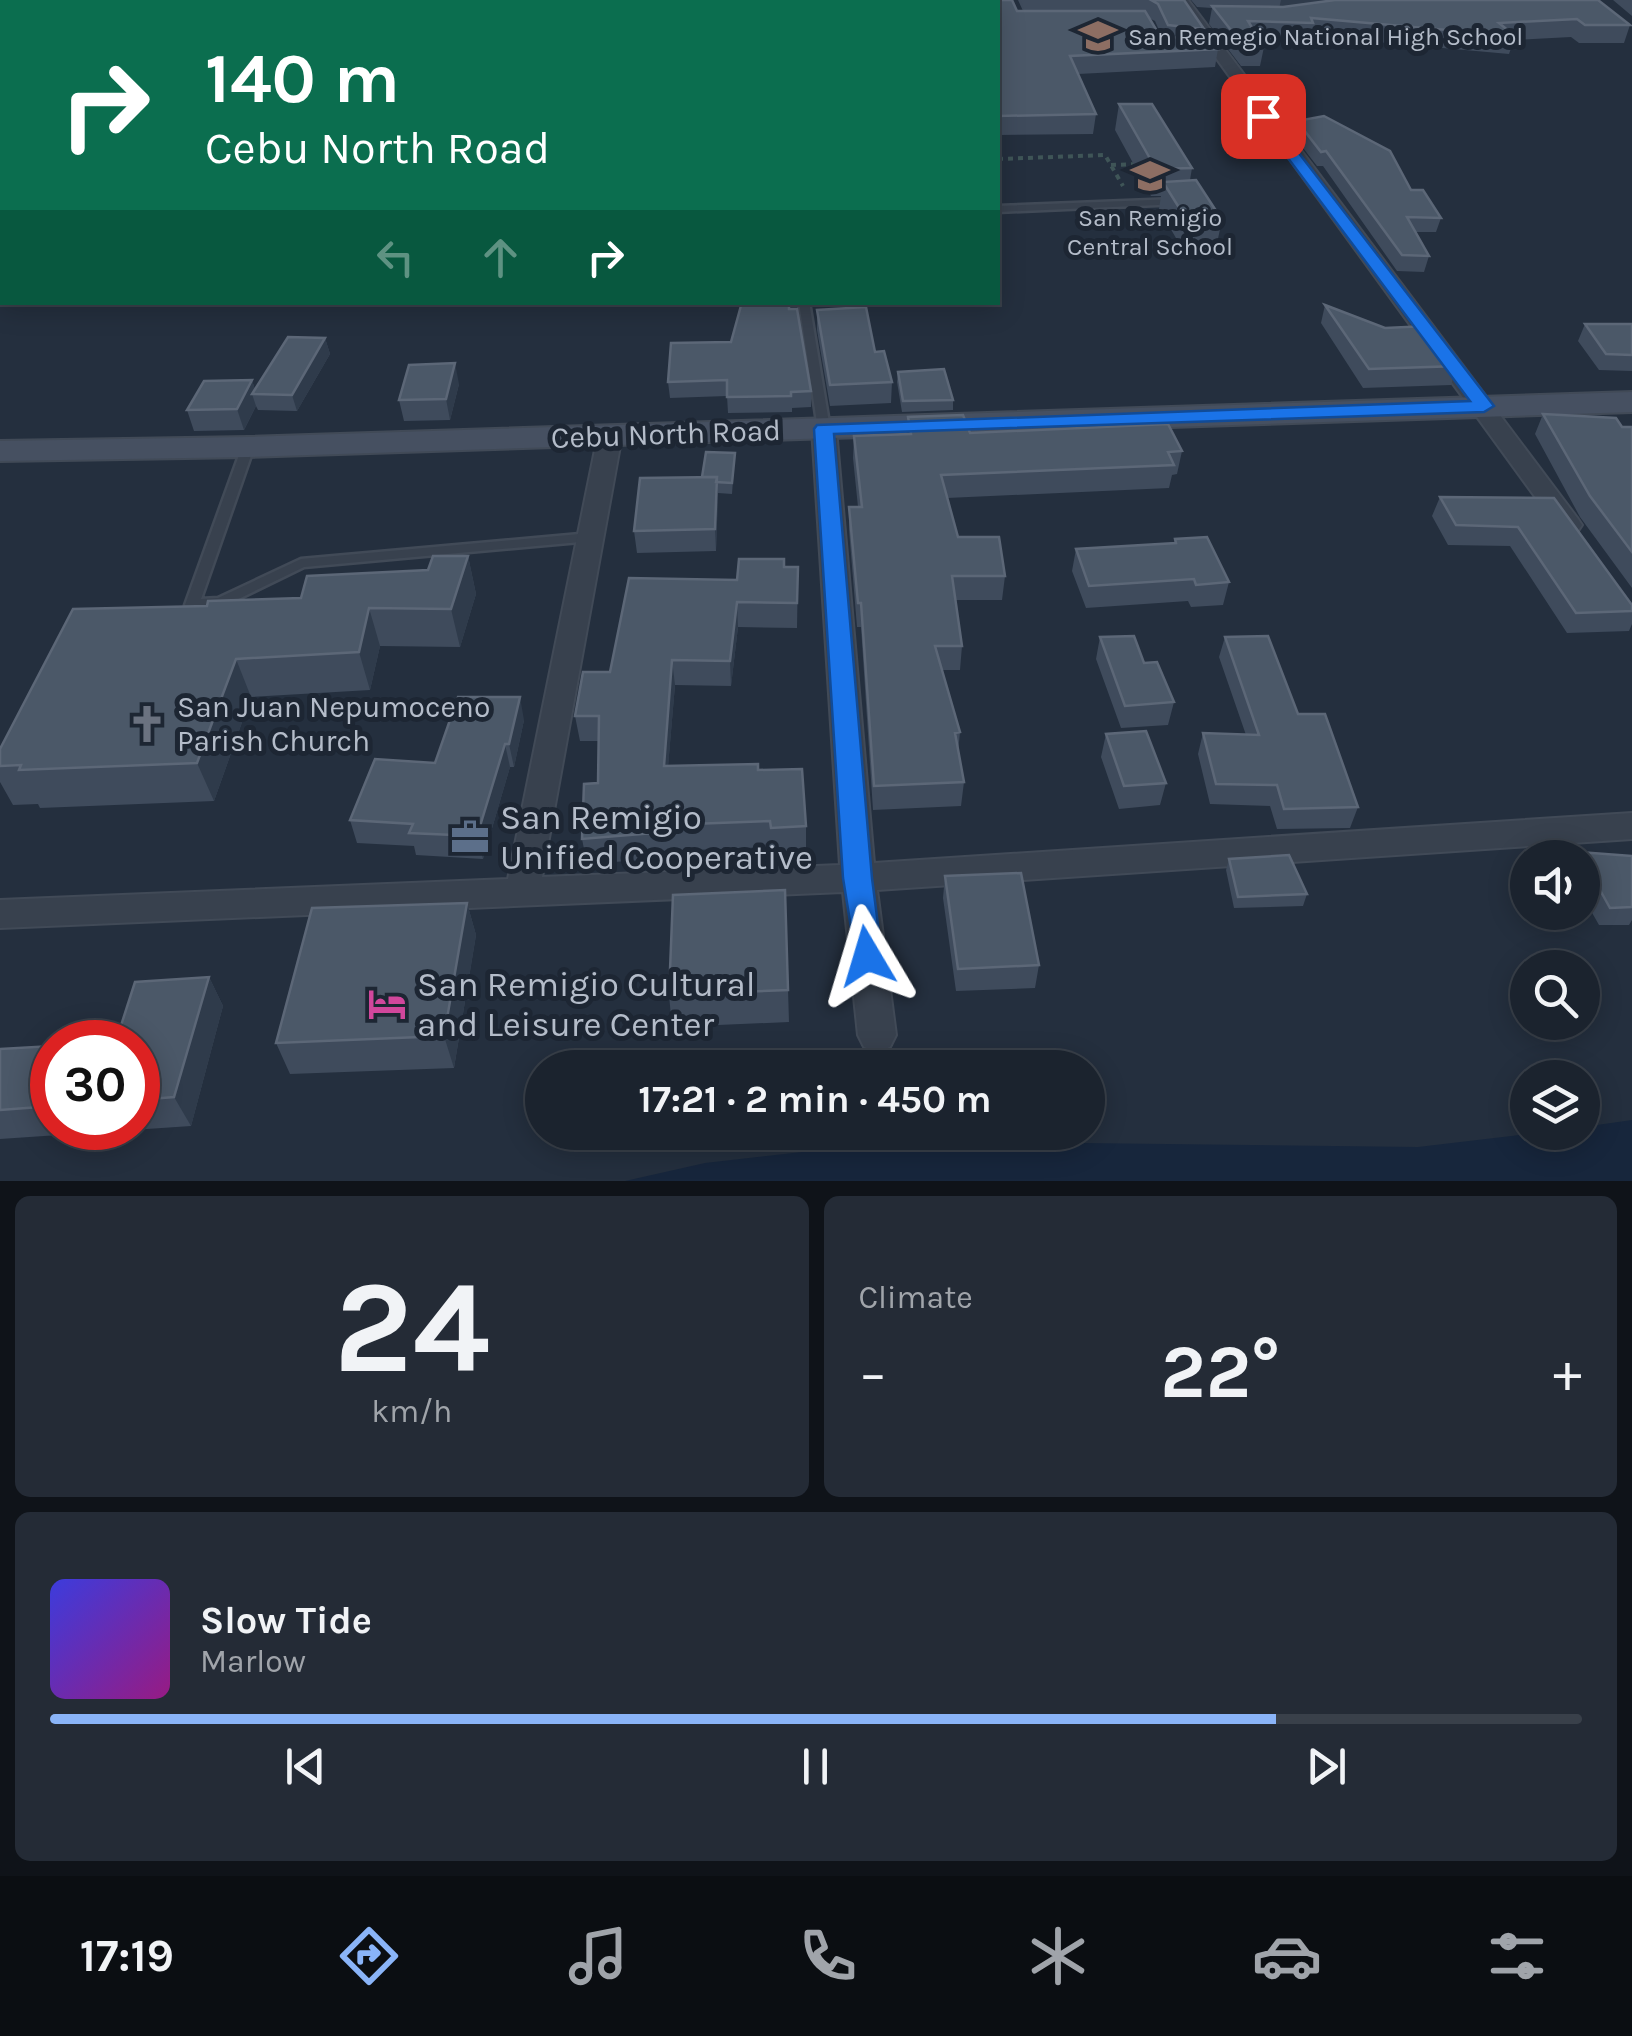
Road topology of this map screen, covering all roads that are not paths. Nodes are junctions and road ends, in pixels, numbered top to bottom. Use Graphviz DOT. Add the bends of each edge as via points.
graph roads {
  1 [pos="1193,10"];
  2 [pos="1184,202"];
  3 [pos="1000,209"];
  4 [pos="804,305"];
  5 [pos="1632,402"];
  6 [pos="1484,406"];
  7 [pos="824,429"];
  8 [pos="610,435"];
  9 [pos="248,447"];
  10 [pos="0,451"];
  11 [pos="592,537"];
  12 [pos="1586,550"];
  13 [pos="1632,826"];
  14 [pos="858,878"];
  15 [pos="522,892"];
  16 [pos="0,914"];
  17 [pos="877,1035"];
  1 -- 6 [label="street" via="1213,53"];
  2 -- 3 [label="lane"];
  4 -- 7 [label="lane"];
  5 -- 6 [label="main road, Cebu North Road"];
  6 -- 7 [label="main road, Cebu North Road"];
  6 -- 12 [label="street"];
  7 -- 8 [label="main road, Cebu North Road"];
  7 -- 14 [label="street"];
  8 -- 9 [label="main road, Cebu North Road"];
  8 -- 11 [label="street"];
  9 -- 10 [label="main road, Cebu North Road"];
  9 -- 11 [label="lane" via="192,605 221,602 301,563"];
  11 -- 15 [label="street"];
  13 -- 14 [label="street"];
  14 -- 15 [label="street"];
  14 -- 17 [label="street"];
  15 -- 16 [label="street"];
}
